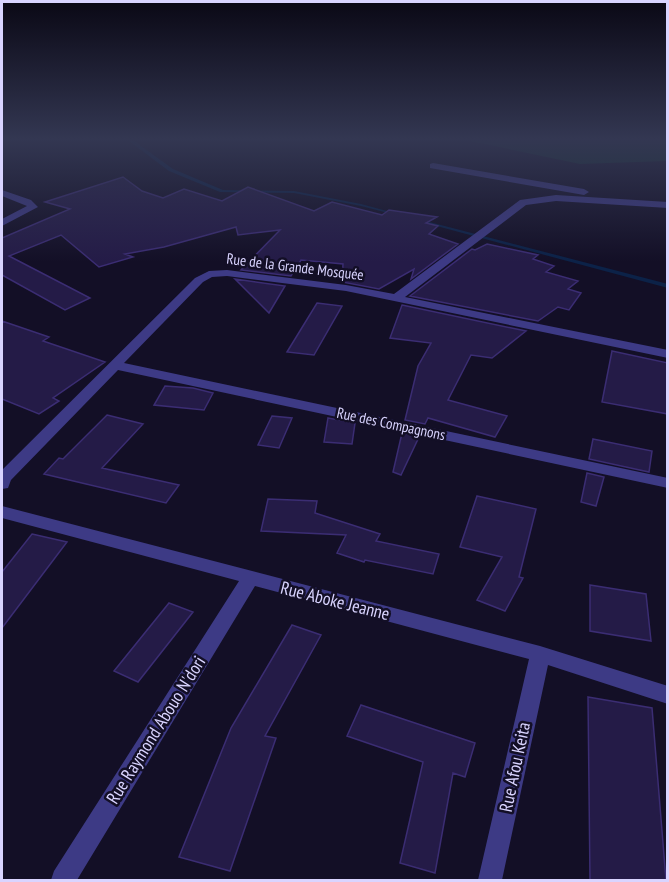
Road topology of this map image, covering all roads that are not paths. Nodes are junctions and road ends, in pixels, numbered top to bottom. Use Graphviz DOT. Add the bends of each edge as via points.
graph roads {
  1 [pos="510,179"];
  2 [pos="2,193"];
  3 [pos="668,196"];
  4 [pos="668,205"];
  5 [pos="2,223"];
  6 [pos="396,298"];
  7 [pos="668,354"];
  8 [pos="115,366"];
  9 [pos="668,483"];
  10 [pos="2,484"];
  11 [pos="2,512"];
  12 [pos="250,579"];
  13 [pos="540,654"];
  14 [pos="668,695"];
  15 [pos="63,880"];
  16 [pos="490,880"];
  1 -- 3 [label="street" via="597,194"];
  2 -- 5 [label="street" via="33,207"];
  4 -- 6 [label="street" via="556,198 523,202"];
  6 -- 7 [label="street, Rue de la Grande Mosquée"];
  6 -- 8 [label="street, Rue de la Grande Mosquée" via="257,275 209,274"];
  8 -- 9 [label="street, Rue des Compagnons"];
  8 -- 10 [label="street, Rue de la Grande Mosquée" via="31,448"];
  11 -- 12 [label="street, Rue Aboke Jeanne"];
  12 -- 13 [label="street, Rue Aboke Jeanne"];
  12 -- 15 [label="street, Rue Raymond Abouo N'dori"];
  13 -- 14 [label="street, Rue Aboke Jeanne"];
  13 -- 16 [label="street, Rue Afou Keita"];
}
